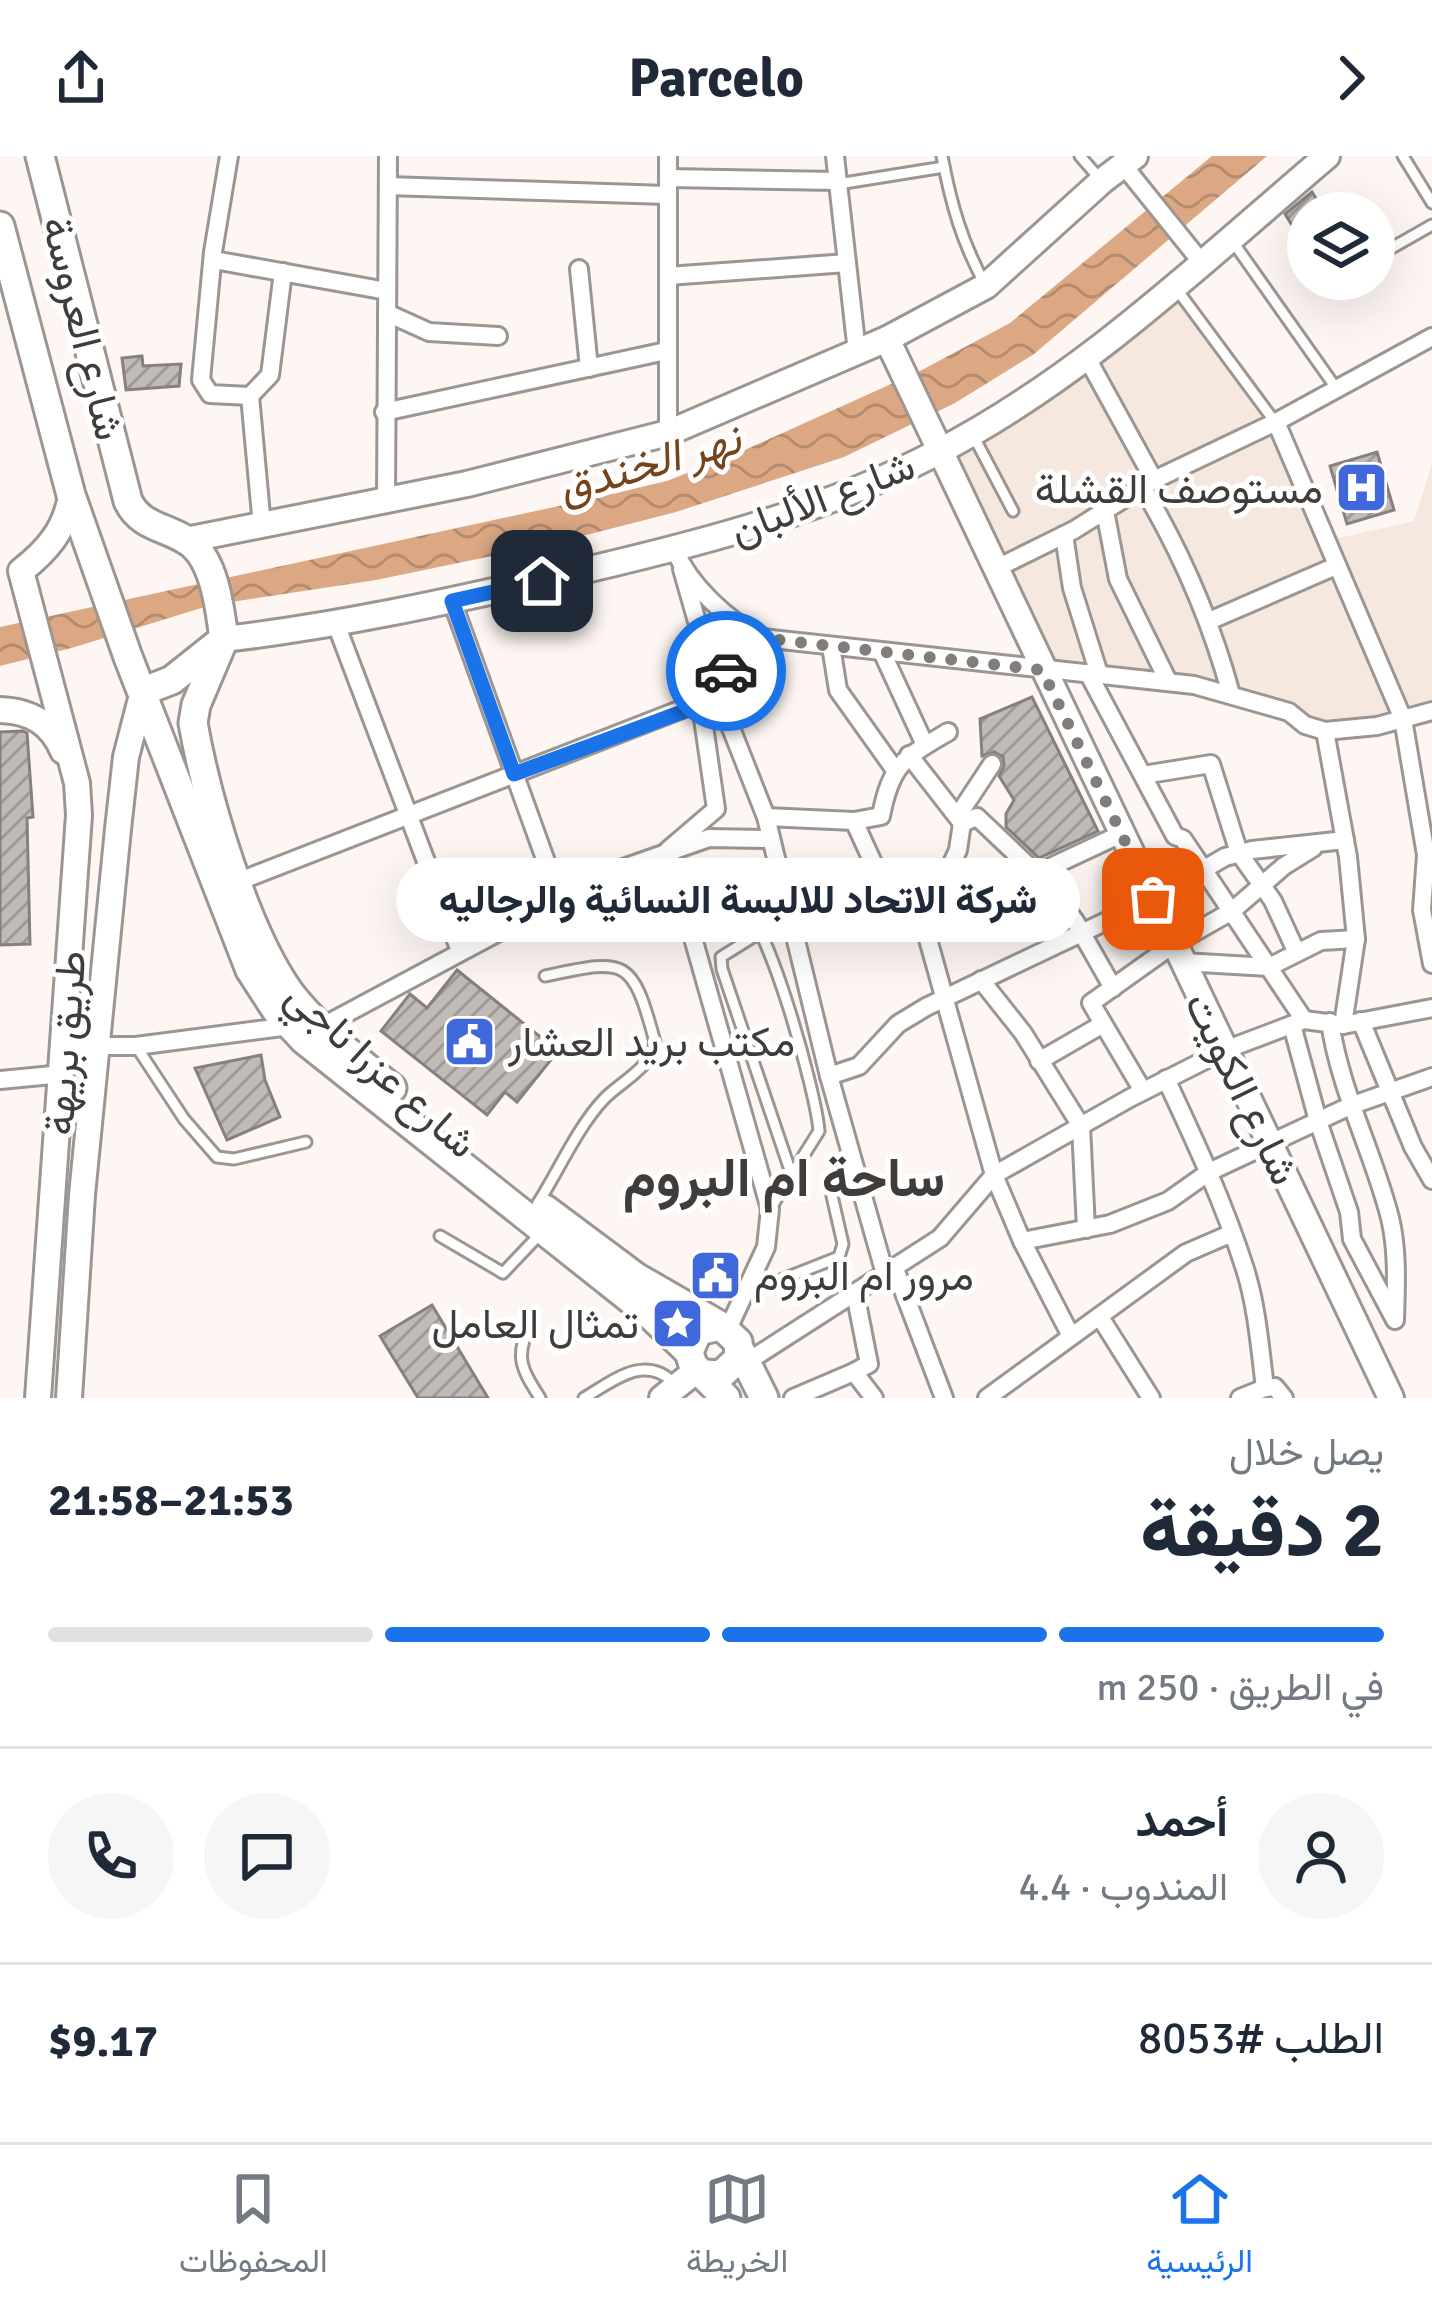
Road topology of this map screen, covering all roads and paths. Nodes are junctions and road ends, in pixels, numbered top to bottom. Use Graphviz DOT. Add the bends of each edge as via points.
graph roads {
  1 [pos="40,156"];
  2 [pos="229,156"];
  3 [pos="388,156"];
  4 [pos="668,156"];
  5 [pos="835,156"];
  6 [pos="1080,156"];
  7 [pos="1328,156"];
  8 [pos="1404,156"];
  9 [pos="1126,160"];
  10 [pos="943,162"];
  11 [pos="1102,181"];
  12 [pos="838,183"];
  13 [pos="388,186"];
  14 [pos="667,187"];
  15 [pos="1432,203"];
  16 [pos="1432,224"];
  17 [pos="0,226"];
  18 [pos="1230,238"];
  19 [pos="1395,246"];
  20 [pos="214,260"];
  21 [pos="847,263"];
  22 [pos="1202,263"];
  23 [pos="579,269"];
  24 [pos="283,272"];
  25 [pos="668,276"];
  26 [pos="986,286"];
  27 [pos="1175,286"];
  28 [pos="387,291"];
  29 [pos="10,300"];
  30 [pos="387,313"];
  31 [pos="498,336"];
  32 [pos="1432,337"];
  33 [pos="890,346"];
  34 [pos="666,351"];
  35 [pos="857,352"];
  36 [pos="1087,358"];
  37 [pos="589,368"];
  38 [pos="1336,388"];
  39 [pos="250,396"];
  40 [pos="384,412"];
  41 [pos="1276,422"];
  42 [pos="972,432"];
  43 [pos="668,433"];
  44 [pos="936,446"];
  45 [pos="1148,484"];
  46 [pos="71,495"];
  47 [pos="386,500"];
  48 [pos="1012,511"];
  49 [pos="1105,511"];
  50 [pos="262,526"];
  51 [pos="1064,536"];
  52 [pos="195,550"];
  53 [pos="678,559"];
  54 [pos="1336,566"];
  55 [pos="994,569"];
  56 [pos="10,574"];
  57 [pos="452,601"];
  58 [pos="1210,621"];
  59 [pos="336,624"];
  60 [pos="222,626"];
  61 [pos="741,628"];
  62 [pos="831,646"];
  63 [pos="882,652"];
  64 [pos="128,657"];
  65 [pos="1042,670"];
  66 [pos="1094,674"];
  67 [pos="1168,681"];
  68 [pos="144,691"];
  69 [pos="1231,694"];
  70 [pos="718,695"];
  71 [pos="701,705"];
  72 [pos="0,710"];
  73 [pos="1432,711"];
  74 [pos="1403,719"];
  75 [pos="1325,731"];
  76 [pos="948,732"];
  77 [pos="917,750"];
  78 [pos="992,764"];
  79 [pos="895,770"];
  80 [pos="514,774"];
  81 [pos="1143,775"];
  82 [pos="77,783"];
  83 [pos="409,815"];
  84 [pos="966,815"];
  85 [pos="766,817"];
  86 [pos="854,821"];
  87 [pos="1121,834"];
  88 [pos="771,839"];
  89 [pos="1345,840"];
  90 [pos="1325,842"];
  91 [pos="668,850"];
  92 [pos="1239,853"];
  93 [pos="1203,869"];
  94 [pos="1035,873"];
  95 [pos="237,882"];
  96 [pos="1263,885"];
  97 [pos="1153,899"];
  98 [pos="560,903"];
  99 [pos="926,907"];
  100 [pos="685,910"];
  101 [pos="1232,911"];
  102 [pos="761,932"];
  103 [pos="1079,933"];
  104 [pos="1355,939"];
  105 [pos="460,951"];
  106 [pos="1296,951"];
  107 [pos="1178,953"];
  108 [pos="1432,964"];
  109 [pos="1268,967"];
  110 [pos="545,976"];
  111 [pos="981,980"];
  112 [pos="1113,988"];
  113 [pos="944,998"];
  114 [pos="1432,1008"];
  115 [pos="1298,1022"];
  116 [pos="1345,1023"];
  117 [pos="1103,1024"];
  118 [pos="290,1026"];
  119 [pos="323,1026"];
  120 [pos="65,1046"];
  121 [pos="136,1046"];
  122 [pos="97,1047"];
  123 [pos="1225,1050"];
  124 [pos="1039,1060"];
  125 [pos="63,1073"];
  126 [pos="829,1076"];
  127 [pos="1432,1077"];
  128 [pos="0,1079"];
  129 [pos="1166,1079"];
  130 [pos="1143,1091"];
  131 [pos="1390,1094"];
  132 [pos="1350,1106"];
  133 [pos="1318,1121"];
  134 [pos="1081,1126"];
  135 [pos="306,1142"];
  136 [pos="1270,1144"];
  137 [pos="1209,1172"];
  138 [pos="994,1175"];
  139 [pos="792,1176"];
  140 [pos="1432,1180"];
  141 [pos="832,1196"];
  142 [pos="770,1209"];
  143 [pos="540,1217"];
  144 [pos="1086,1228"];
  145 [pos="1230,1234"];
  146 [pos="440,1235"];
  147 [pos="1022,1241"];
  148 [pos="890,1272"];
  149 [pos="855,1293"];
  150 [pos="746,1294"];
  151 [pos="1100,1317"];
  152 [pos="532,1319"];
  153 [pos="1071,1336"];
  154 [pos="734,1342"];
  155 [pos="854,1372"];
  156 [pos="686,1376"];
  157 [pos="1265,1388"];
  158 [pos="1010,1392"];
  159 [pos="38,1398"];
  160 [pos="69,1398"];
  161 [pos="540,1398"];
  162 [pos="584,1398"];
  163 [pos="725,1398"];
  164 [pos="764,1398"];
  165 [pos="793,1398"];
  166 [pos="874,1398"];
  167 [pos="944,1398"];
  168 [pos="987,1398"];
  169 [pos="1151,1398"];
  170 [pos="1240,1398"];
  171 [pos="1284,1398"];
  172 [pos="1391,1398"];
  1 -- 52 [label="main road, شارع العروسة" via="128,501 147,524"];
  2 -- 20 [label="street"];
  3 -- 13 [label="street"];
  4 -- 14 [label="street"];
  5 -- 12 [label="street"];
  6 -- 11 [label="lane"];
  7 -- 18 [label="main road, شارع الألبان"];
  8 -- 15 [label="lane"];
  9 -- 11 [label="main road"];
  9 -- 22 [label="street"];
  10 -- 12 [label="lane"];
  10 -- 26 [label="lane" via="952,212"];
  11 -- 26 [label="main road"];
  12 -- 14 [label="street"];
  12 -- 21 [label="street"];
  13 -- 14 [label="street"];
  13 -- 28 [label="street"];
  14 -- 25 [label="street"];
  16 -- 19 [label="lane"];
  17 -- 29 [label="main road, شارع العروسة"];
  18 -- 22 [label="main road, شارع الألبان"];
  18 -- 38 [label="lane"];
  20 -- 24 [label="street"];
  20 -- 39 [label="street" via="201,380 210,394"];
  21 -- 25 [label="street"];
  21 -- 35 [label="street"];
  22 -- 27 [label="main road, شارع الألبان"];
  23 -- 37 [label="street"];
  24 -- 28 [label="street"];
  24 -- 39 [label="street" via="270,375"];
  25 -- 34 [label="street"];
  26 -- 33 [label="main road"];
  27 -- 36 [label="main road, شارع الألبان"];
  27 -- 41 [label="lane"];
  28 -- 30 [label="street"];
  29 -- 46 [label="main road, شارع العروسة"];
  30 -- 31 [label="street" via="429,332"];
  30 -- 40 [label="street"];
  32 -- 38 [label="street"];
  33 -- 35 [label="main road"];
  33 -- 44 [label="main road, شارع الكويت"];
  34 -- 37 [label="street"];
  34 -- 43 [label="street"];
  35 -- 43 [label="main road"];
  36 -- 42 [label="main road, شارع الألبان"];
  36 -- 45 [label="street"];
  37 -- 40 [label="street"];
  38 -- 41 [label="street"];
  39 -- 50 [label="street"];
  40 -- 47 [label="street"];
  41 -- 45 [label="street"];
  41 -- 54 [label="street"];
  42 -- 44 [label="main road, شارع الألبان"];
  42 -- 48 [label="lane"];
  43 -- 47 [label="main road"];
  44 -- 53 [label="main road, شارع الألبان" via="844,497"];
  44 -- 55 [label="main road, شارع الكويت"];
  45 -- 49 [label="street"];
  45 -- 58 [label="street"];
  46 -- 56 [label="main road" via="50,545"];
  46 -- 64 [label="main road, شارع العروسة"];
  47 -- 50 [label="main road"];
  49 -- 51 [label="street"];
  49 -- 67 [label="street" via="1118,580"];
  50 -- 52 [label="main road"];
  51 -- 55 [label="street"];
  51 -- 66 [label="street"];
  52 -- 60 [label="main road"];
  53 -- 57 [label="main road, شارع الألبان"];
  53 -- 61 [label="street"];
  53 -- 70 [label="street"];
  54 -- 58 [label="street"];
  54 -- 74 [label="street"];
  55 -- 65 [label="main road, شارع الكويت"];
  56 -- 82 [label="main road, طريق بريهة" via="29,600"];
  57 -- 59 [label="main road, شارع الألبان"];
  57 -- 80 [label="street"];
  58 -- 69 [label="street"];
  59 -- 60 [label="main road, شارع الألبان"];
  59 -- 83 [label="street"];
  60 -- 68 [label="main road" via="172,680"];
  60 -- 95 [label="main road, شارع عزرا ناجي" via="193,723"];
  61 -- 62 [label="street"];
  61 -- 70 [label="street"];
  62 -- 63 [label="street"];
  62 -- 79 [label="street" via="838,690"];
  63 -- 65 [label="street"];
  63 -- 77 [label="street"];
  64 -- 68 [label="main road, شارع عزرا ناجي"];
  65 -- 66 [label="street"];
  65 -- 87 [label="main road, شارع الكويت"];
  66 -- 67 [label="street"];
  66 -- 81 [label="street"];
  67 -- 69 [label="street"];
  68 -- 118 [label="main road, شارع عزرا ناجي" via="250,970"];
  68 -- 122 [label="main road, طريق بريهة" via="126,758"];
  69 -- 75 [label="street"];
  70 -- 71 [label="street"];
  70 -- 85 [label="street"];
  71 -- 80 [label="street"];
  71 -- 91 [label="street" via="716,809"];
  72 -- 82 [label="main road" via="46,723"];
  73 -- 74 [label="street"];
  74 -- 75 [label="street"];
  74 -- 108 [label="street" via="1426,855 1422,910"];
  75 -- 89 [label="street"];
  76 -- 77 [label="street"];
  77 -- 79 [label="street"];
  77 -- 84 [label="street"];
  78 -- 84 [label="street"];
  79 -- 86 [label="street" via="881,816"];
  80 -- 83 [label="street"];
  80 -- 98 [label="street"];
  81 -- 92 [label="street" via="1211,764"];
  81 -- 93 [label="street"];
  82 -- 120 [label="main road, طريق بريهة"];
  83 -- 95 [label="street"];
  83 -- 105 [label="street"];
  84 -- 94 [label="street"];
  84 -- 99 [label="street" via="958,850"];
  85 -- 86 [label="street"];
  85 -- 88 [label="street"];
  86 -- 99 [label="street" via="875,867"];
  87 -- 94 [label="street"];
  87 -- 97 [label="main road, شارع الكويت"];
  88 -- 91 [label="street" via="709,838"];
  88 -- 126 [label="street"];
  89 -- 90 [label="street"];
  89 -- 104 [label="street"];
  90 -- 92 [label="street"];
  90 -- 96 [label="street"];
  91 -- 98 [label="street"];
  91 -- 100 [label="street"];
  92 -- 93 [label="street"];
  92 -- 96 [label="street"];
  93 -- 97 [label="street"];
  93 -- 101 [label="street"];
  94 -- 99 [label="street" via="964,905"];
  94 -- 103 [label="street"];
  95 -- 119 [label="main road, شارع عزرا ناجي" via="269,961"];
  96 -- 101 [label="street"];
  96 -- 106 [label="street"];
  97 -- 103 [label="street"];
  97 -- 107 [label="main road, شارع الكويت"];
  98 -- 105 [label="street"];
  99 -- 113 [label="street"];
  100 -- 102 [label="lane" via="739,902"];
  100 -- 142 [label="street"];
  101 -- 107 [label="street"];
  101 -- 109 [label="street"];
  102 -- 139 [label="lane" via="818,1121 817,1138"];
  102 -- 139 [label="lane" via="726,951 722,969"];
  103 -- 111 [label="street"];
  103 -- 112 [label="street"];
  104 -- 106 [label="street"];
  104 -- 116 [label="street"];
  105 -- 119 [label="street"];
  106 -- 109 [label="street"];
  107 -- 109 [label="street"];
  107 -- 112 [label="street"];
  107 -- 123 [label="main road, شارع الكويت"];
  109 -- 115 [label="street"];
  110 -- 143 [label="lane" via="617,966 638,989 655,1042 641,1068 601,1102"];
  111 -- 113 [label="street"];
  111 -- 124 [label="street"];
  112 -- 117 [label="street" via="1091,1003"];
  113 -- 126 [label="street" via="898,1024 859,1066"];
  113 -- 138 [label="street"];
  114 -- 116 [label="street"];
  115 -- 116 [label="street"];
  115 -- 123 [label="street"];
  115 -- 133 [label="street"];
  116 -- 131 [label="street"];
  116 -- 132 [label="street"];
  117 -- 124 [label="street"];
  117 -- 130 [label="street"];
  118 -- 121 [label="street"];
  118 -- 143 [label="main road, شارع عزرا ناجي"];
  119 -- 143 [label="main road, شارع عزرا ناجي"];
  120 -- 122 [label="street"];
  120 -- 125 [label="main road, طريق بريهة"];
  121 -- 122 [label="street"];
  121 -- 135 [label="lane" via="217,1157"];
  122 -- 160 [label="main road, طريق بريهة"];
  123 -- 129 [label="street"];
  123 -- 136 [label="main road, شارع الكويت"];
  124 -- 134 [label="street"];
  125 -- 128 [label="street"];
  125 -- 159 [label="main road, طريق بريهة"];
  126 -- 148 [label="street"];
  127 -- 131 [label="street"];
  129 -- 130 [label="street"];
  129 -- 137 [label="street"];
  130 -- 134 [label="street"];
  131 -- 132 [label="street"];
  131 -- 140 [label="street"];
  132 -- 133 [label="street"];
  132 -- 133 [label="street" via="1391,1224 1395,1320 1352,1239"];
  133 -- 136 [label="street"];
  134 -- 138 [label="street"];
  134 -- 144 [label="street"];
  136 -- 137 [label="street"];
  136 -- 172 [label="main road, شارع الكويت"];
  137 -- 144 [label="street" via="1168,1201"];
  137 -- 145 [label="street"];
  138 -- 147 [label="street"];
  138 -- 148 [label="street" via="940,1238"];
  139 -- 142 [label="lane"];
  141 -- 150 [label="lane" via="839,1257"];
  142 -- 150 [label="street" via="766,1247"];
  143 -- 146 [label="lane" via="503,1274"];
  143 -- 154 [label="main road, شارع عزرا ناجي"];
  143 -- 156 [label="main road, شارع عزرا ناجي" via="649,1314"];
  144 -- 147 [label="street"];
  145 -- 151 [label="street" via="1186,1253"];
  145 -- 157 [label="street" via="1256,1312"];
  147 -- 153 [label="street"];
  148 -- 149 [label="street"];
  148 -- 167 [label="street"];
  149 -- 154 [label="street"];
  149 -- 155 [label="street" via="869,1364"];
  150 -- 154 [label="street"];
  151 -- 153 [label="street"];
  151 -- 169 [label="street"];
  152 -- 161 [label="lane" via="520,1360"];
  153 -- 158 [label="street"];
  154 -- 156 [label="main road" via="739,1358 729,1372"];
  154 -- 156 [label="main road" via="698,1331"];
  154 -- 164 [label="main road"];
  155 -- 165 [label="street"];
  155 -- 166 [label="street"];
  156 -- 162 [label="lane" via="639,1368"];
  156 -- 163 [label="main road, شارع عزرا ناجي"];
  157 -- 170 [label="street"];
  157 -- 171 [label="street"];
  158 -- 168 [label="street"];
}
